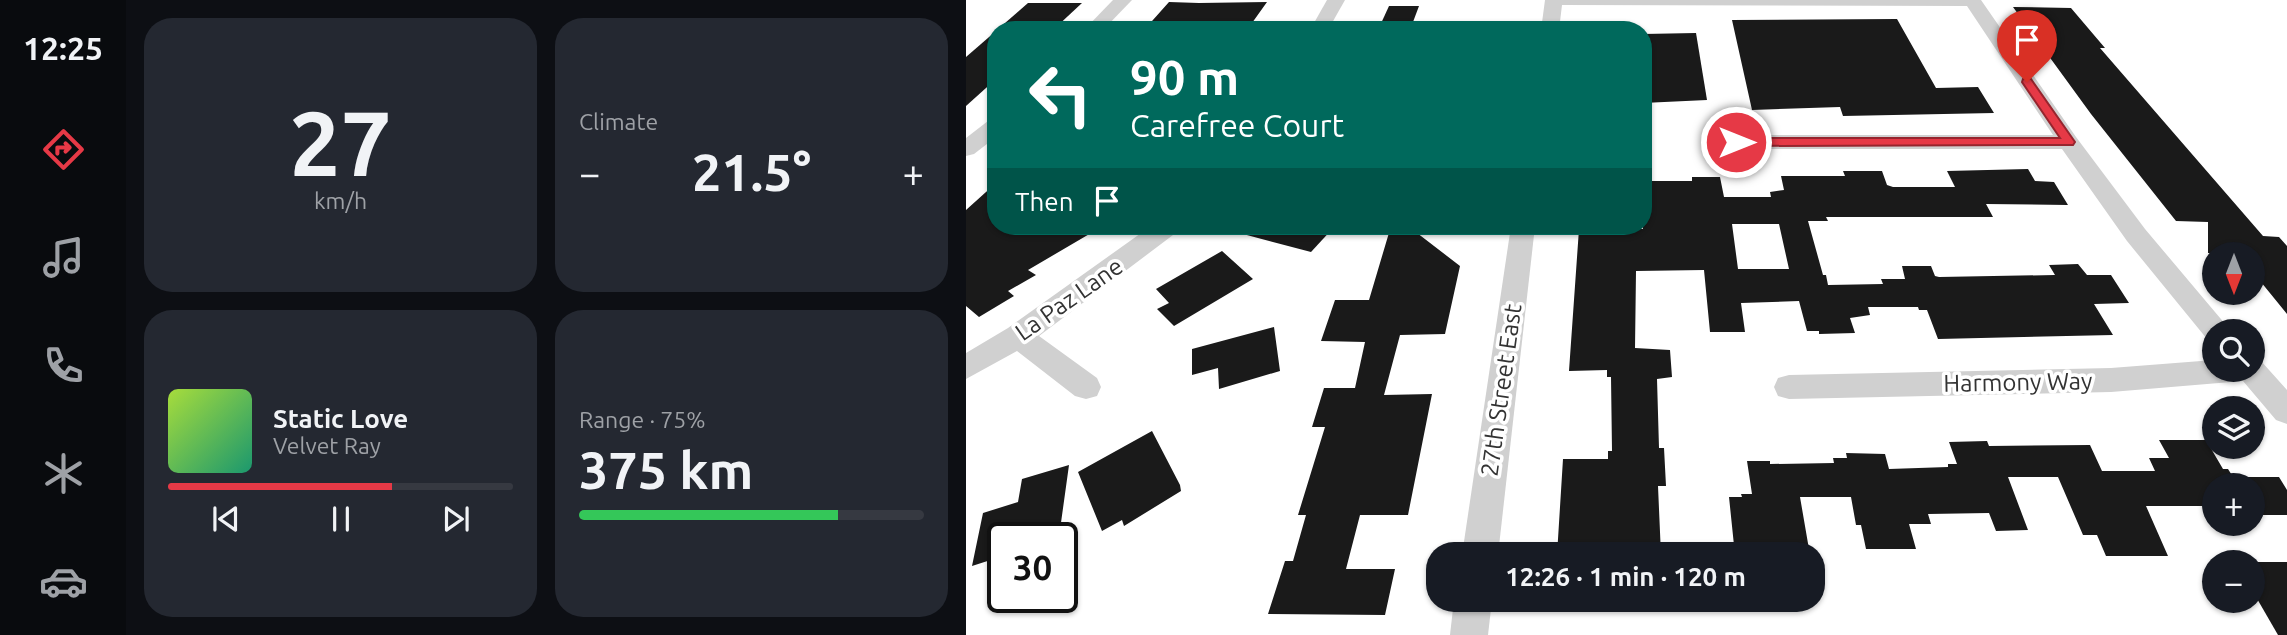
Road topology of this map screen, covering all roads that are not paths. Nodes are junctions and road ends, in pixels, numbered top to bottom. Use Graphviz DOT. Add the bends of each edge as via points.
graph roads {
  1 [pos="1123,0"];
  2 [pos="1336,0"];
  3 [pos="1554,0"];
  4 [pos="1763,0"];
  5 [pos="1972,1"];
  6 [pos="1102,21"];
  7 [pos="1324,21"];
  8 [pos="1551,21"];
  9 [pos="987,133"];
  10 [pos="1736,142"];
  11 [pos="2068,142"];
  12 [pos="966,149"];
  13 [pos="1155,235"];
  14 [pos="1523,235"];
  15 [pos="2207,319"];
  16 [pos="1018,336"];
  17 [pos="966,367"];
  18 [pos="2202,373"];
  19 [pos="2260,382"];
  20 [pos="1086,387"];
  21 [pos="1788,387"];
  22 [pos="2287,411"];
  23 [pos="1481,542"];
  24 [pos="1472,612"];
  25 [pos="1469,635"];
  1 -- 6 [label="street"];
  2 -- 7 [label="street"];
  3 -- 4 [label="street"];
  3 -- 8 [label="street"];
  4 -- 5 [label="street"];
  5 -- 11 [label="street"];
  9 -- 12 [label="street"];
  10 -- 11 [label="street"];
  11 -- 15 [label="street"];
  13 -- 16 [label="street, La Paz Lane"];
  14 -- 23 [label="street, 27th Street East"];
  16 -- 17 [label="street, La Paz Lane"];
  16 -- 20 [label="street"];
  18 -- 21 [label="street, Harmony Way" via="2111,380"];
  19 -- 22 [label="street"];
  24 -- 25 [label="street"];
}
